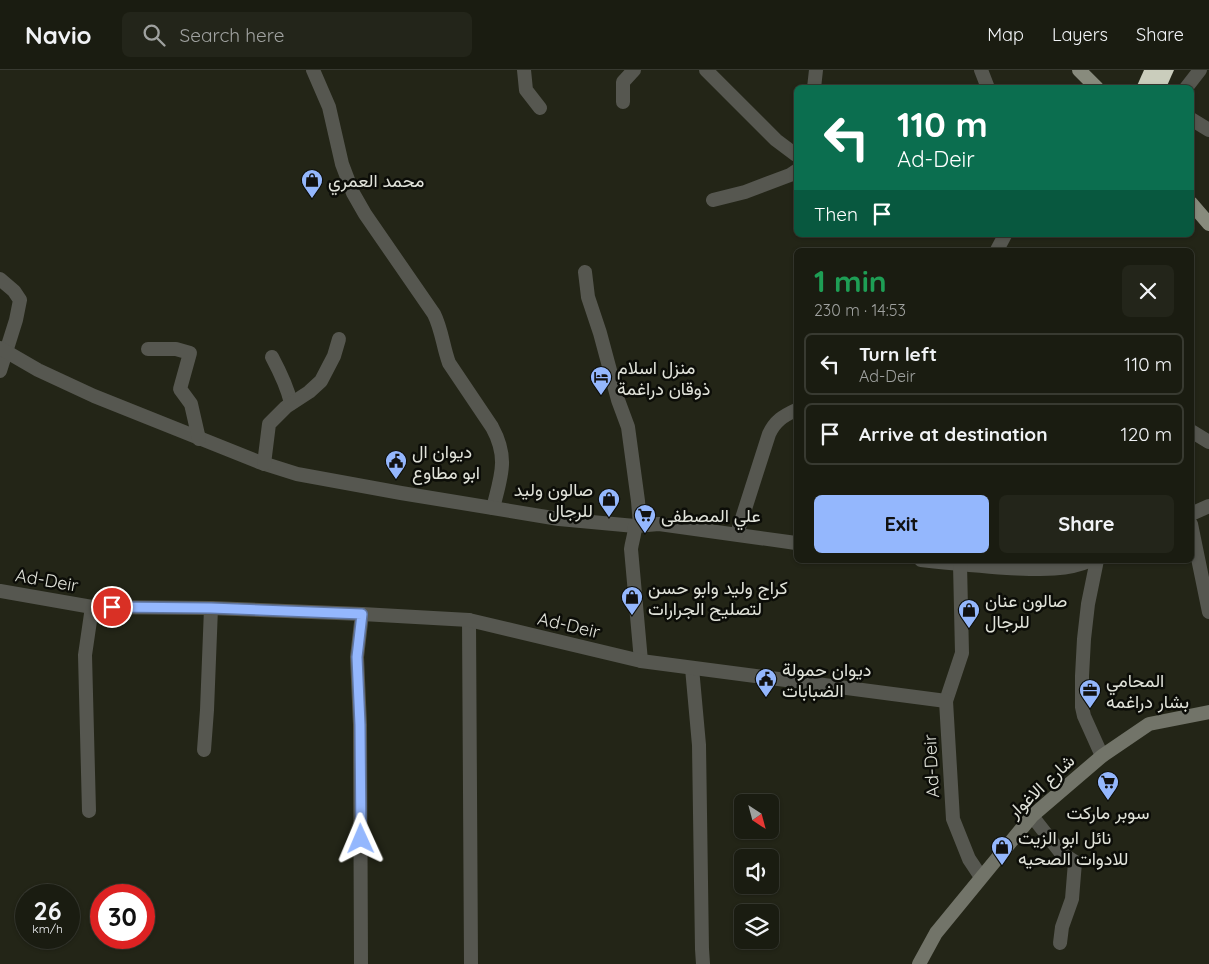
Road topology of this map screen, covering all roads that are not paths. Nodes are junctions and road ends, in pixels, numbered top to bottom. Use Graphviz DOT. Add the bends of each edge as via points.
graph roads {
  1 [pos="313,70"];
  2 [pos="524,70"];
  3 [pos="634,70"];
  4 [pos="706,70"];
  5 [pos="816,70"];
  6 [pos="981,70"];
  7 [pos="1079,70"];
  8 [pos="1200,70"];
  9 [pos="814,85"];
  10 [pos="987,85"];
  11 [pos="1094,85"];
  12 [pos="1188,85"];
  13 [pos="622,102"];
  14 [pos="540,108"];
  15 [pos="1194,120"];
  16 [pos="1209,130"];
  17 [pos="794,154"];
  18 [pos="794,172"];
  19 [pos="713,200"];
  20 [pos="1194,206"];
  21 [pos="1209,224"];
  22 [pos="585,272"];
  23 [pos="0,279"];
  24 [pos="339,338"];
  25 [pos="148,349"];
  26 [pos="3,350"];
  27 [pos="272,356"];
  28 [pos="0,371"];
  29 [pos="291,403"];
  30 [pos="794,411"];
  31 [pos="1194,433"];
  32 [pos="199,439"];
  33 [pos="1209,442"];
  34 [pos="264,464"];
  35 [pos="1209,506"];
  36 [pos="492,508"];
  37 [pos="1194,513"];
  38 [pos="637,525"];
  39 [pos="737,534"];
  40 [pos="1194,539"];
  41 [pos="794,543"];
  42 [pos="950,563"];
  43 [pos="1081,563"];
  44 [pos="1096,563"];
  45 [pos="960,564"];
  46 [pos="0,591"];
  47 [pos="92,607"];
  48 [pos="211,608"];
  49 [pos="1209,612"];
  50 [pos="362,614"];
  51 [pos="469,620"];
  52 [pos="641,661"];
  53 [pos="692,668"];
  54 [pos="946,700"];
  55 [pos="1209,712"];
  56 [pos="204,750"];
  57 [pos="1102,756"];
  58 [pos="89,811"];
  59 [pos="1032,816"];
  60 [pos="981,878"];
  61 [pos="1060,942"];
  62 [pos="361,964"];
  63 [pos="471,964"];
  64 [pos="703,964"];
  65 [pos="919,964"];
  1 -- 36 [label="street" via="329,108 342,164 353,193 434,314 449,363 497,436 502,465"];
  2 -- 14 [label="street" via="526,90"];
  3 -- 13 [label="street" via="623,82"];
  4 -- 17 [label="street" via="776,140"];
  5 -- 9 [label="street"];
  6 -- 10 [label="street"];
  7 -- 11 [label="main road"];
  8 -- 12 [label="street"];
  15 -- 16 [label="street"];
  18 -- 19 [label="street" via="746,192"];
  20 -- 21 [label="main road"];
  22 -- 38 [label="street" via="588,297 628,427 638,501"];
  23 -- 26 [label="street" via="20,300 16,320"];
  24 -- 29 [label="street" via="321,381"];
  25 -- 32 [label="street" via="176,349 190,353 180,389 191,404"];
  26 -- 28 [label="street"];
  26 -- 32 [label="street" via="75,388"];
  27 -- 29 [label="street"];
  29 -- 34 [label="street" via="269,424"];
  30 -- 39 [label="street" via="772,427"];
  31 -- 33 [label="street"];
  32 -- 34 [label="street"];
  34 -- 36 [label="street" via="306,476"];
  35 -- 37 [label="street"];
  36 -- 38 [label="street" via="559,519"];
  38 -- 39 [label="street" via="659,524"];
  38 -- 52 [label="street" via="631,549"];
  39 -- 41 [label="street"];
  40 -- 49 [label="street"];
  42 -- 45 [label="street"];
  43 -- 45 [label="street" via="1051,569"];
  44 -- 57 [label="street" via="1084,639 1082,707"];
  45 -- 54 [label="street" via="962,653"];
  46 -- 47 [label="street, Ad-Deir"];
  47 -- 48 [label="street, Ad-Deir"];
  47 -- 58 [label="street" via="85,655"];
  48 -- 50 [label="street, Ad-Deir"];
  48 -- 56 [label="street"];
  50 -- 51 [label="street, Ad-Deir"];
  50 -- 62 [label="street" via="357,657"];
  51 -- 52 [label="street, Ad-Deir"];
  51 -- 63 [label="street"];
  52 -- 53 [label="street, Ad-Deir"];
  53 -- 54 [label="street, Ad-Deir"];
  53 -- 64 [label="street" via="699,745"];
  54 -- 60 [label="street, Ad-Deir" via="953,819 969,859"];
  55 -- 57 [label="main road, شارع الاغوار" via="1149,724"];
  57 -- 59 [label="main road, شارع الاغوار"];
  59 -- 60 [label="main road, شارع الاغوار"];
  59 -- 61 [label="street" via="1061,853 1075,862 1072,900"];
  60 -- 65 [label="main road, شارع الاغوار" via="936,933"];
}
